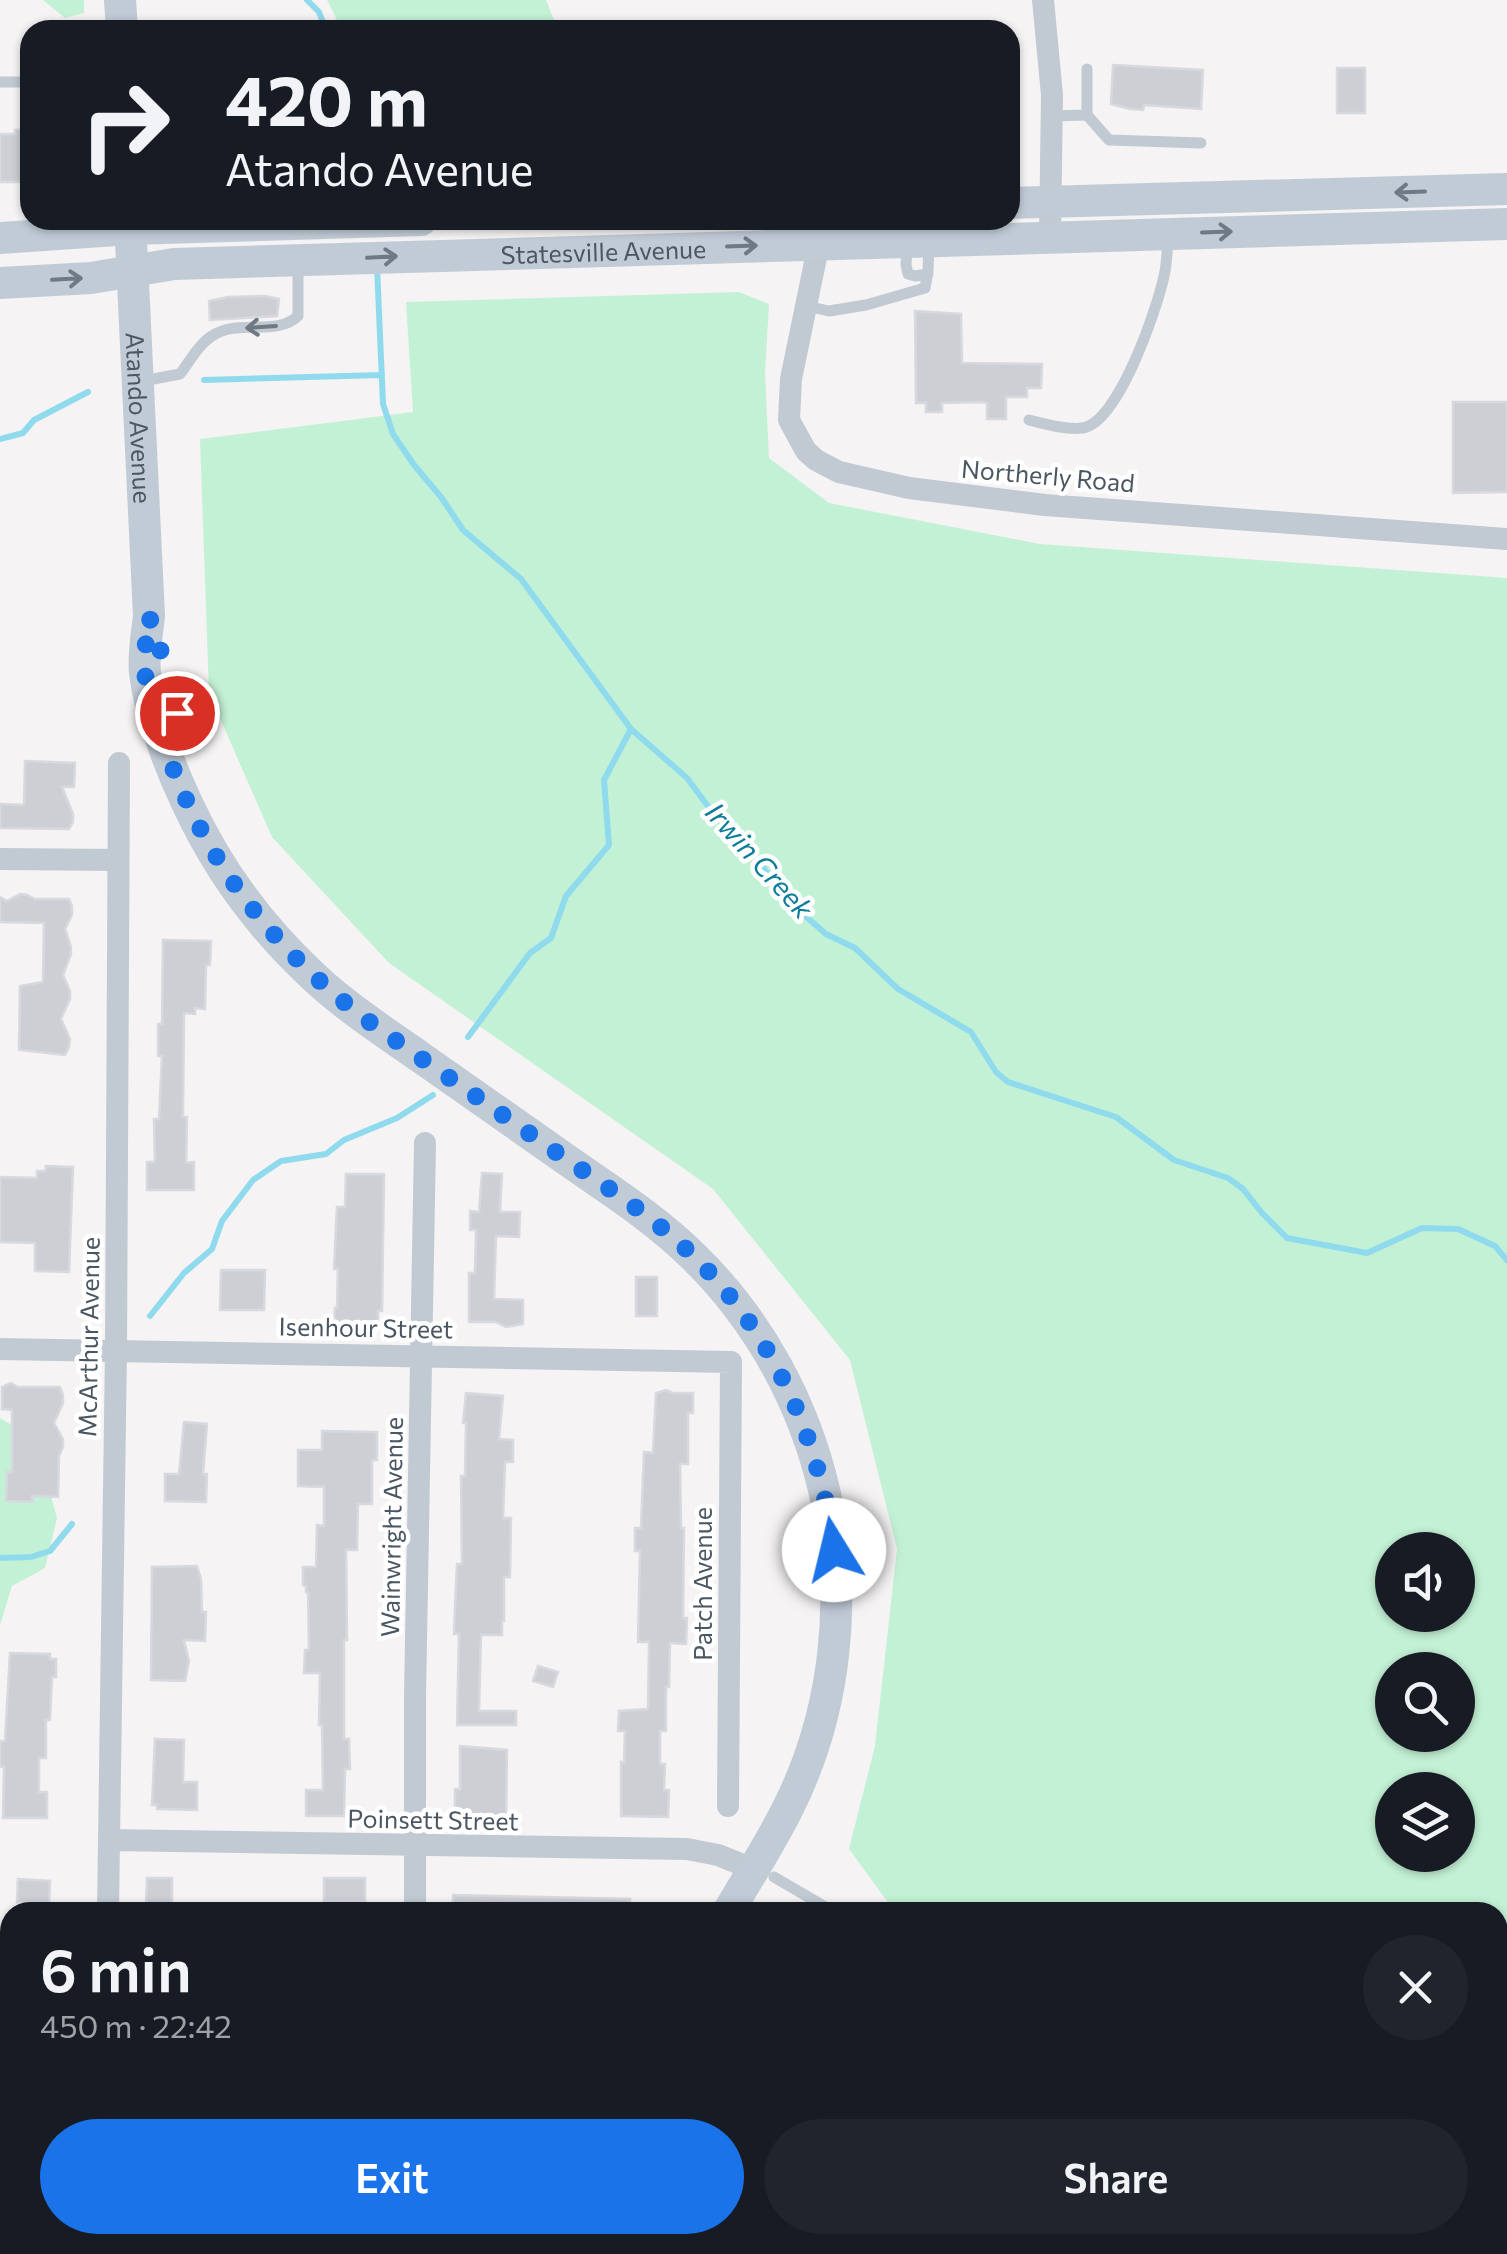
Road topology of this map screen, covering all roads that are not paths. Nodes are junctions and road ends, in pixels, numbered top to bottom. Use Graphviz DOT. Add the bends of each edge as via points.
graph roads {
  1 [pos="1043,0"];
  2 [pos="1087,69"];
  3 [pos="1088,115"];
  4 [pos="1051,116"];
  5 [pos="1202,143"];
  6 [pos="1507,189"];
  7 [pos="1050,202"];
  8 [pos="1020,203"];
  9 [pos="1507,224"];
  10 [pos="75,230"];
  11 [pos="131,230"];
  12 [pos="1168,234"];
  13 [pos="1050,237"];
  14 [pos="0,238"];
  15 [pos="918,241"];
  16 [pos="819,243"];
  17 [pos="313,259"];
  18 [pos="133,271"];
  19 [pos="928,274"];
  20 [pos="0,283"];
  21 [pos="806,306"];
  22 [pos="138,382"];
  23 [pos="1029,420"];
  24 [pos="1507,539"];
  25 [pos="119,762"];
  26 [pos="0,859"];
  27 [pos="118,860"];
  28 [pos="425,1144"];
  29 [pos="0,1349"];
  30 [pos="116,1350"];
  31 [pos="422,1356"];
  32 [pos="731,1362"];
  33 [pos="728,1806"];
  34 [pos="110,1840"];
  35 [pos="415,1846"];
  36 [pos="764,1873"];
  37 [pos="108,1902"];
  38 [pos="414,1902"];
  39 [pos="737,1902"];
  40 [pos="756,1902"];
  41 [pos="816,1902"];
  1 -- 4 [label="street"];
  2 -- 3 [label="lane"];
  3 -- 4 [label="lane"];
  3 -- 5 [label="lane" via="1108,140"];
  4 -- 7 [label="street"];
  6 -- 7 [label="main road, one-way"];
  7 -- 8 [label="main road"];
  7 -- 13 [label="street"];
  12 -- 9 [label="main road, Statesville Avenue, one-way"];
  10 -- 14 [label="main road"];
  11 -- 18 [label="main road, Atando Avenue"];
  12 -- 13 [label="main road, Statesville Avenue"];
  12 -- 23 [label="lane" via="1144,342 1102,419 1084,428"];
  13 -- 15 [label="main road, Statesville Avenue"];
  15 -- 16 [label="main road, Statesville Avenue"];
  15 -- 19 [label="lane"];
  15 -- 19 [label="lane" via="908,274"];
  17 -- 16 [label="main road, Statesville Avenue, one-way"];
  16 -- 21 [label="street, Northerly Road"];
  17 -- 18 [label="main road, Statesville Avenue"];
  17 -- 22 [label="lane, one-way" via="298,316 289,325 224,329 208,338 180,374"];
  20 -- 18 [label="main road, Statesville Avenue, one-way"];
  18 -- 22 [label="main road, Atando Avenue"];
  19 -- 21 [label="lane" via="925,288 866,305 829,311"];
  21 -- 24 [label="street, Northerly Road" via="789,420 806,450 839,472 1045,505"];
  22 -- 36 [label="main road, Atando Avenue" via="149,616 145,671 171,765 210,848 264,925 306,970 683,1246 748,1320 787,1385 827,1503 836,1576 834,1644 822,1717"];
  25 -- 27 [label="street, McArthur Avenue"];
  26 -- 27 [label="street"];
  27 -- 30 [label="street, McArthur Avenue"];
  28 -- 31 [label="street, Wainwright Avenue"];
  29 -- 30 [label="street, Isenhour Street"];
  30 -- 31 [label="street, Isenhour Street"];
  30 -- 34 [label="street, McArthur Avenue"];
  31 -- 32 [label="street, Isenhour Street"];
  31 -- 35 [label="street, Wainwright Avenue"];
  32 -- 33 [label="street, Patch Avenue"];
  34 -- 35 [label="street, Poinsett Street"];
  34 -- 37 [label="street, McArthur Avenue"];
  35 -- 36 [label="street, Poinsett Street" via="686,1850"];
  35 -- 38 [label="street, Wainwright Avenue"];
  36 -- 39 [label="main road, Atando Avenue"];
  36 -- 40 [label="main road, Atando Avenue"];
  36 -- 41 [label="lane"];
}
